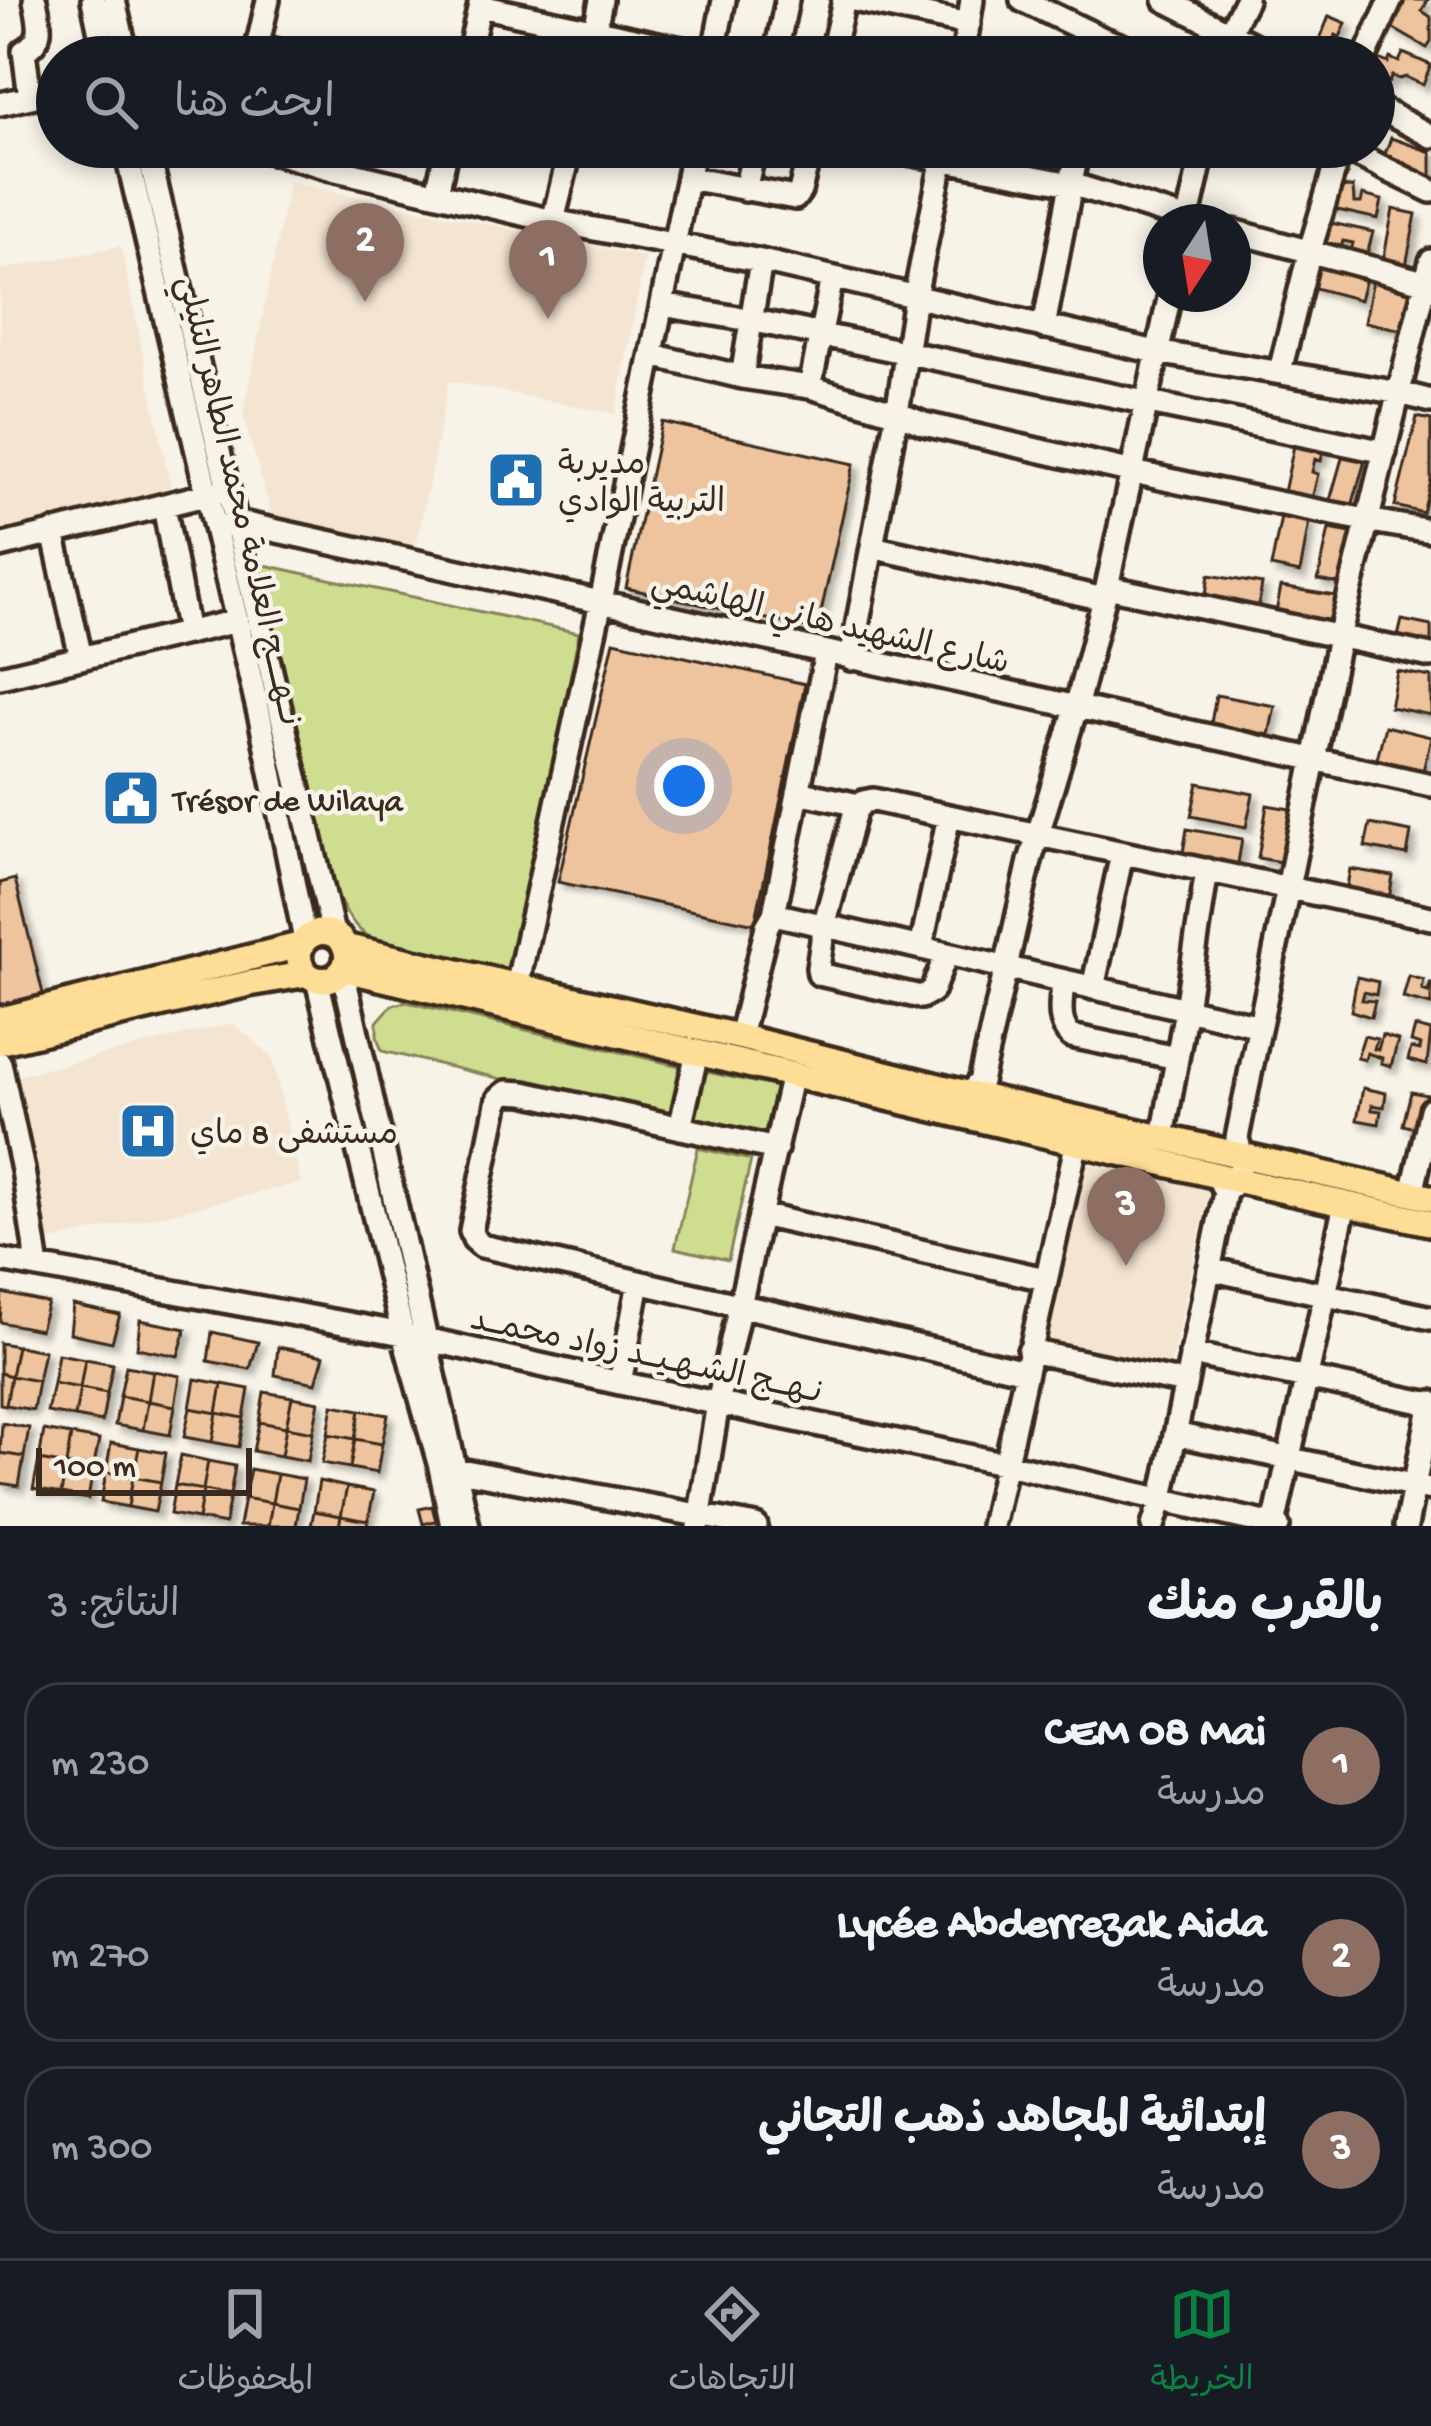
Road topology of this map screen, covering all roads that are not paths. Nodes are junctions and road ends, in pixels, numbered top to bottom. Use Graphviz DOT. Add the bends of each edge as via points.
graph roads {
  1 [pos="35,0"];
  2 [pos="93,0"];
  3 [pos="114,0"];
  4 [pos="268,0"];
  5 [pos="601,0"];
  6 [pos="724,0"];
  7 [pos="787,0"];
  8 [pos="844,0"];
  9 [pos="854,0"];
  10 [pos="972,0"];
  11 [pos="1022,0"];
  12 [pos="1165,0"];
  13 [pos="1246,0"];
  14 [pos="1391,0"];
  15 [pos="480,3"];
  16 [pos="891,4"];
  17 [pos="969,24"];
  18 [pos="595,31"];
  19 [pos="1229,33"];
  20 [pos="39,36"];
  21 [pos="101,36"];
  22 [pos="123,36"];
  23 [pos="260,36"];
  24 [pos="473,36"];
  25 [pos="618,36"];
  26 [pos="718,36"];
  27 [pos="779,36"];
  28 [pos="836,36"];
  29 [pos="967,36"];
  30 [pos="1080,36"];
  31 [pos="1228,36"];
  32 [pos="1235,36"];
  33 [pos="1375,36"];
  34 [pos="36,44"];
  35 [pos="36,96"];
  36 [pos="30,97"];
  37 [pos="0,104"];
  38 [pos="1395,117"];
  39 [pos="1431,136"];
  40 [pos="131,168"];
  41 [pos="151,168"];
  42 [pos="363,168"];
  43 [pos="442,168"];
  44 [pos="566,168"];
  45 [pos="690,168"];
  46 [pos="750,168"];
  47 [pos="806,168"];
  48 [pos="941,168"];
  49 [pos="1005,168"];
  50 [pos="1074,168"];
  51 [pos="1200,168"];
  52 [pos="1335,168"];
  53 [pos="1385,168"];
  54 [pos="688,178"];
  55 [pos="1071,184"];
  56 [pos="745,190"];
  57 [pos="1431,190"];
  58 [pos="436,193"];
  59 [pos="1193,204"];
  60 [pos="1143,207"];
  61 [pos="553,221"];
  62 [pos="1251,236"];
  63 [pos="674,244"];
  64 [pos="1310,250"];
  65 [pos="761,261"];
  66 [pos="1429,276"];
  67 [pos="832,278"];
  68 [pos="915,297"];
  69 [pos="662,305"];
  70 [pos="1166,312"];
  71 [pos="749,320"];
  72 [pos="1044,327"];
  73 [pos="820,335"];
  74 [pos="1156,352"];
  75 [pos="906,353"];
  76 [pos="652,355"];
  77 [pos="1280,371"];
  78 [pos="742,377"];
  79 [pos="810,387"];
  80 [pos="1400,393"];
  81 [pos="1148,401"];
  82 [pos="1431,401"];
  83 [pos="898,413"];
  84 [pos="1385,452"];
  85 [pos="1132,471"];
  86 [pos="219,492"];
  87 [pos="164,506"];
  88 [pos="1369,521"];
  89 [pos="227,525"];
  90 [pos="52,532"];
  91 [pos="1431,532"];
  92 [pos="0,546"];
  93 [pos="872,547"];
  94 [pos="1106,593"];
  95 [pos="601,602"];
  96 [pos="237,621"];
  97 [pos="188,633"];
  98 [pos="1339,637"];
  99 [pos="826,653"];
  100 [pos="1431,656"];
  101 [pos="80,658"];
  102 [pos="850,659"];
  103 [pos="0,677"];
  104 [pos="1076,708"];
  105 [pos="1312,760"];
  106 [pos="1431,785"];
  107 [pos="798,792"];
  108 [pos="859,806"];
  109 [pos="949,816"];
  110 [pos="1036,835"];
  111 [pos="1122,854"];
  112 [pos="1207,870"];
  113 [pos="1289,889"];
  114 [pos="774,914"];
  115 [pos="1431,918"];
  116 [pos="824,926"];
  117 [pos="303,943"];
  118 [pos="921,948"];
  119 [pos="342,955"];
  120 [pos="946,956"];
  121 [pos="1007,966"];
  122 [pos="311,977"];
  123 [pos="1063,981"];
  124 [pos="517,986"];
  125 [pos="1093,988"];
  126 [pos="1186,1009"];
  127 [pos="0,1020"];
  128 [pos="1260,1026"];
  129 [pos="740,1037"];
  130 [pos="0,1042"];
  131 [pos="698,1052"];
  132 [pos="1177,1058"];
  133 [pos="0,1063"];
  134 [pos="792,1074"];
  135 [pos="975,1101"];
  136 [pos="1431,1110"];
  137 [pos="6,1122"];
  138 [pos="680,1128"];
  139 [pos="1163,1137"];
  140 [pos="1077,1141"];
  141 [pos="776,1149"];
  142 [pos="1231,1166"];
  143 [pos="1421,1196"];
  144 [pos="1345,1204"];
  145 [pos="760,1215"];
  146 [pos="1431,1223"];
  147 [pos="0,1260"];
  148 [pos="38,1268"];
  149 [pos="1209,1269"];
  150 [pos="1045,1280"];
  151 [pos="640,1282"];
  152 [pos="1327,1295"];
  153 [pos="740,1304"];
  154 [pos="1431,1318"];
  155 [pos="403,1334"];
  156 [pos="428,1339"];
  157 [pos="1191,1354"];
  158 [pos="1027,1361"];
  159 [pos="1308,1378"];
  160 [pos="620,1383"];
  161 [pos="1185,1383"];
  162 [pos="718,1403"];
  163 [pos="1431,1403"];
  164 [pos="1175,1434"];
  165 [pos="1288,1458"];
  166 [pos="1006,1464"];
  167 [pos="448,1468"];
  168 [pos="1423,1487"];
  169 [pos="1162,1498"];
  170 [pos="699,1520"];
  171 [pos="452,1526"];
  172 [pos="468,1526"];
  173 [pos="756,1526"];
  174 [pos="992,1526"];
  175 [pos="1153,1526"];
  176 [pos="1276,1526"];
  177 [pos="1406,1526"];
  1 -- 20 [label="street"];
  2 -- 21 [label="street"];
  3 -- 22 [label="street"];
  4 -- 23 [label="street"];
  5 -- 18 [label="street"];
  6 -- 26 [label="street"];
  7 -- 27 [label="street"];
  8 -- 28 [label="street"];
  9 -- 16 [label="street"];
  10 -- 17 [label="street"];
  11 -- 30 [label="street"];
  12 -- 19 [label="street"];
  13 -- 19 [label="street"];
  14 -- 33 [label="street"];
  15 -- 18 [label="street"];
  15 -- 24 [label="street"];
  16 -- 17 [label="street"];
  17 -- 29 [label="street"];
  18 -- 25 [label="street"];
  19 -- 31 [label="street"];
  19 -- 32 [label="street"];
  34 -- 36 [label="street" via="24,51"];
  35 -- 36 [label="street"];
  36 -- 37 [label="street"];
  38 -- 39 [label="street"];
  40 -- 86 [label="street, نــهــــج العلامة محمد الطاهر التليلي"];
  41 -- 86 [label="street, نــهــــج العلامة محمد الطاهر التليلي"];
  42 -- 58 [label="street"];
  43 -- 58 [label="street"];
  44 -- 61 [label="street"];
  45 -- 54 [label="street"];
  46 -- 56 [label="street"];
  47 -- 56 [label="street" via="795,198"];
  48 -- 68 [label="street"];
  49 -- 55 [label="street"];
  50 -- 55 [label="street"];
  51 -- 59 [label="street"];
  52 -- 64 [label="street"];
  53 -- 57 [label="street"];
  54 -- 56 [label="street"];
  54 -- 63 [label="street"];
  55 -- 60 [label="street"];
  55 -- 72 [label="street"];
  58 -- 61 [label="street"];
  61 -- 63 [label="street"];
  62 -- 64 [label="street"];
  63 -- 65 [label="street"];
  63 -- 69 [label="street"];
  64 -- 66 [label="street"];
  64 -- 77 [label="street"];
  65 -- 67 [label="street"];
  65 -- 71 [label="street"];
  66 -- 80 [label="street"];
  67 -- 68 [label="street"];
  67 -- 73 [label="street"];
  68 -- 72 [label="street"];
  68 -- 75 [label="street"];
  69 -- 71 [label="street"];
  69 -- 76 [label="street"];
  70 -- 74 [label="street"];
  71 -- 73 [label="street"];
  71 -- 78 [label="street"];
  72 -- 74 [label="street"];
  73 -- 75 [label="street"];
  73 -- 79 [label="street"];
  74 -- 77 [label="street"];
  74 -- 81 [label="street"];
  75 -- 81 [label="street"];
  75 -- 83 [label="street"];
  76 -- 78 [label="street"];
  76 -- 95 [label="street"];
  77 -- 80 [label="street"];
  78 -- 79 [label="street"];
  79 -- 83 [label="street"];
  80 -- 82 [label="street"];
  80 -- 84 [label="street"];
  81 -- 84 [label="street"];
  81 -- 85 [label="street"];
  83 -- 85 [label="street"];
  83 -- 93 [label="street"];
  84 -- 88 [label="street"];
  85 -- 88 [label="street"];
  85 -- 94 [label="street"];
  86 -- 87 [label="street"];
  86 -- 89 [label="street, نــهــــج العلامة محمد الطاهر التليلي"];
  87 -- 90 [label="street"];
  87 -- 97 [label="street"];
  88 -- 91 [label="street"];
  88 -- 98 [label="street"];
  89 -- 95 [label="street, شارع الشهيد هاني الهاشمي"];
  89 -- 96 [label="street, نــهــــج العلامة محمد الطاهر التليلي"];
  89 -- 119 [label="street, نــهــــج العلامة محمد الطاهر التليلي"];
  90 -- 92 [label="street"];
  90 -- 101 [label="street"];
  93 -- 94 [label="street"];
  93 -- 102 [label="street"];
  94 -- 98 [label="street"];
  94 -- 104 [label="street"];
  95 -- 99 [label="street, شارع الشهيد هاني الهاشمي"];
  95 -- 124 [label="street"];
  96 -- 97 [label="street"];
  96 -- 117 [label="street, نــهــــج العلامة محمد الطاهر التليلي"];
  97 -- 101 [label="street"];
  98 -- 100 [label="street"];
  98 -- 105 [label="street"];
  99 -- 102 [label="street, شارع الشهيد هاني الهاشمي"];
  99 -- 107 [label="street"];
  101 -- 103 [label="street"];
  102 -- 104 [label="street, شارع الشهيد هاني الهاشمي"];
  104 -- 105 [label="street, شارع الشهيد هاني الهاشمي"];
  104 -- 110 [label="street"];
  105 -- 106 [label="street, شارع الشهيد هاني الهاشمي"];
  105 -- 113 [label="street"];
  107 -- 108 [label="street"];
  107 -- 114 [label="street"];
  108 -- 109 [label="street" via="873,800"];
  108 -- 116 [label="street"];
  109 -- 110 [label="street"];
  109 -- 118 [label="street"];
  110 -- 111 [label="street"];
  110 -- 121 [label="street"];
  111 -- 112 [label="street"];
  111 -- 125 [label="street"];
  112 -- 113 [label="street"];
  112 -- 126 [label="street"];
  113 -- 115 [label="street"];
  113 -- 128 [label="street"];
  114 -- 116 [label="street"];
  114 -- 129 [label="street"];
  116 -- 118 [label="street"];
  116 -- 120 [label="street" via="824,977 925,996"];
  117 -- 119 [label="main road" via="317,932"];
  117 -- 122 [label="main road" via="299,960"];
  117 -- 127 [label="main road"];
  118 -- 120 [label="street"];
  119 -- 122 [label="main road" via="332,979"];
  119 -- 124 [label="main road"];
  119 -- 131 [label="main road"];
  119 -- 156 [label="street, نــهــــج العلامة محمد الطاهر التليلي"];
  120 -- 121 [label="street"];
  121 -- 123 [label="street"];
  121 -- 135 [label="street"];
  122 -- 130 [label="main road" via="251,983"];
  122 -- 155 [label="street, نــهــــج العلامة محمد الطاهر التليلي"];
  123 -- 125 [label="street"];
  123 -- 132 [label="street" via="1061,1017 1071,1036"];
  124 -- 129 [label="main road"];
  125 -- 126 [label="street"];
  126 -- 128 [label="street"];
  126 -- 132 [label="street"];
  128 -- 142 [label="street"];
  129 -- 135 [label="main road"];
  131 -- 134 [label="main road"];
  131 -- 138 [label="street"];
  132 -- 139 [label="street"];
  133 -- 137 [label="street"];
  134 -- 135 [label="main road"];
  134 -- 141 [label="street"];
  135 -- 139 [label="main road"];
  135 -- 140 [label="main road"];
  136 -- 143 [label="street"];
  137 -- 148 [label="street"];
  138 -- 141 [label="street"];
  138 -- 151 [label="street" via="524,1093 498,1099 471,1224 475,1238"];
  139 -- 142 [label="main road"];
  140 -- 142 [label="main road"];
  140 -- 150 [label="street"];
  141 -- 145 [label="street"];
  142 -- 143 [label="main road"];
  142 -- 144 [label="main road"];
  142 -- 149 [label="street"];
  144 -- 146 [label="main road"];
  144 -- 152 [label="street"];
  145 -- 150 [label="street"];
  145 -- 153 [label="street"];
  147 -- 148 [label="street, نـهــج الشـهـيــد زواد محمــد"];
  148 -- 155 [label="street, نـهــج الشـهـيــد زواد محمــد"];
  149 -- 152 [label="street"];
  149 -- 157 [label="street"];
  150 -- 158 [label="street"];
  151 -- 153 [label="street"];
  151 -- 160 [label="street"];
  152 -- 154 [label="street"];
  152 -- 159 [label="street"];
  153 -- 158 [label="street"];
  153 -- 162 [label="street"];
  155 -- 156 [label="street, نـهــج الشـهـيــد زواد محمــد"];
  155 -- 167 [label="street, نــهــــج العلامة محمد الطاهر التليلي"];
  156 -- 160 [label="street, نـهــج الشـهـيــد زواد محمــد"];
  156 -- 167 [label="street, نــهــــج العلامة محمد الطاهر التليلي"];
  157 -- 159 [label="street"];
  157 -- 161 [label="street"];
  158 -- 161 [label="street"];
  158 -- 166 [label="street"];
  159 -- 163 [label="street"];
  159 -- 165 [label="street"];
  160 -- 162 [label="street, نـهــج الشـهـيــد زواد محمــد"];
  161 -- 164 [label="street"];
  162 -- 166 [label="street, نـهــج الشـهـيــد زواد محمــد"];
  162 -- 170 [label="street"];
  163 -- 168 [label="street"];
  164 -- 165 [label="street"];
  164 -- 169 [label="street"];
  165 -- 168 [label="street"];
  165 -- 176 [label="street"];
  166 -- 169 [label="street, نـهــج الشـهـيــد زواد محمــد"];
  166 -- 174 [label="street"];
  167 -- 170 [label="street"];
  167 -- 171 [label="street, نــهــــج العلامة محمد الطاهر التليلي"];
  167 -- 172 [label="street, نــهــــج العلامة محمد الطاهر التليلي"];
  168 -- 177 [label="street"];
  169 -- 175 [label="street"];
  169 -- 176 [label="street, نـهــج الشـهـيــد زواد محمــد"];
  170 -- 173 [label="street"];
}
